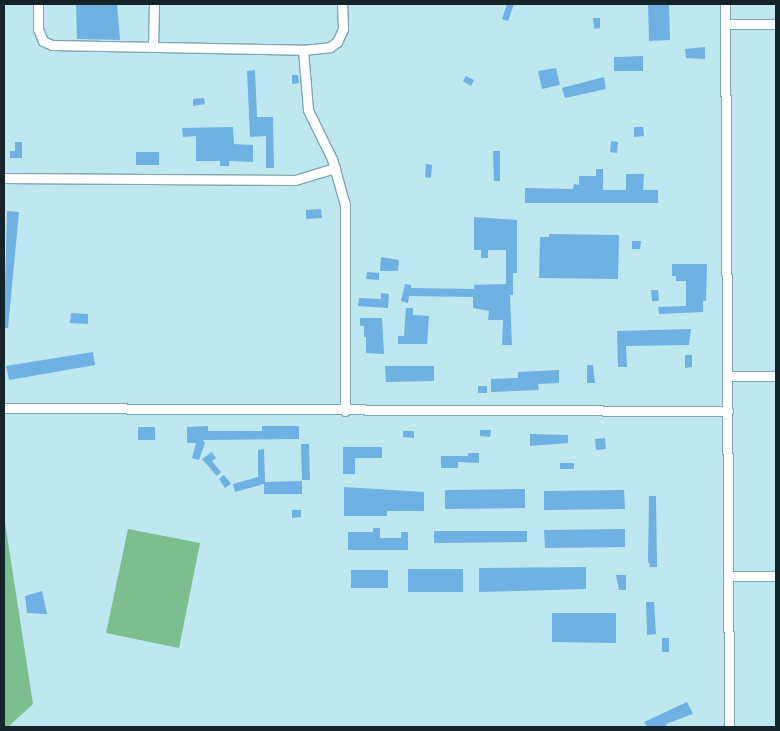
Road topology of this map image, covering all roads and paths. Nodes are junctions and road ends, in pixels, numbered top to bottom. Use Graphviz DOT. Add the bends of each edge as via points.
graph roads {
  1 [pos="38,4"];
  2 [pos="154,4"];
  3 [pos="342,4"];
  4 [pos="725,4"];
  5 [pos="725,24"];
  6 [pos="776,24"];
  7 [pos="154,47"];
  8 [pos="304,50"];
  9 [pos="335,168"];
  10 [pos="4,178"];
  11 [pos="728,376"];
  12 [pos="776,376"];
  13 [pos="4,408"];
  14 [pos="728,410"];
  15 [pos="345,411"];
  16 [pos="728,576"];
  17 [pos="776,576"];
  18 [pos="729,727"];
  1 -- 7 [label="street" via="38,29 44,41 52,45"];
  2 -- 7 [label="street"];
  3 -- 8 [label="street" via="343,29 337,42 330,47"];
  4 -- 5 [label="street"];
  5 -- 6 [label="street"];
  5 -- 11 [label="street"];
  7 -- 8 [label="street"];
  8 -- 9 [label="street" via="308,110"];
  9 -- 10 [label="street" via="295,180"];
  9 -- 15 [label="street" via="345,204"];
  11 -- 12 [label="street"];
  11 -- 14 [label="street"];
  13 -- 15 [label="street"];
  14 -- 15 [label="street"];
  14 -- 16 [label="street"];
  16 -- 17 [label="street"];
  16 -- 18 [label="street"];
}
